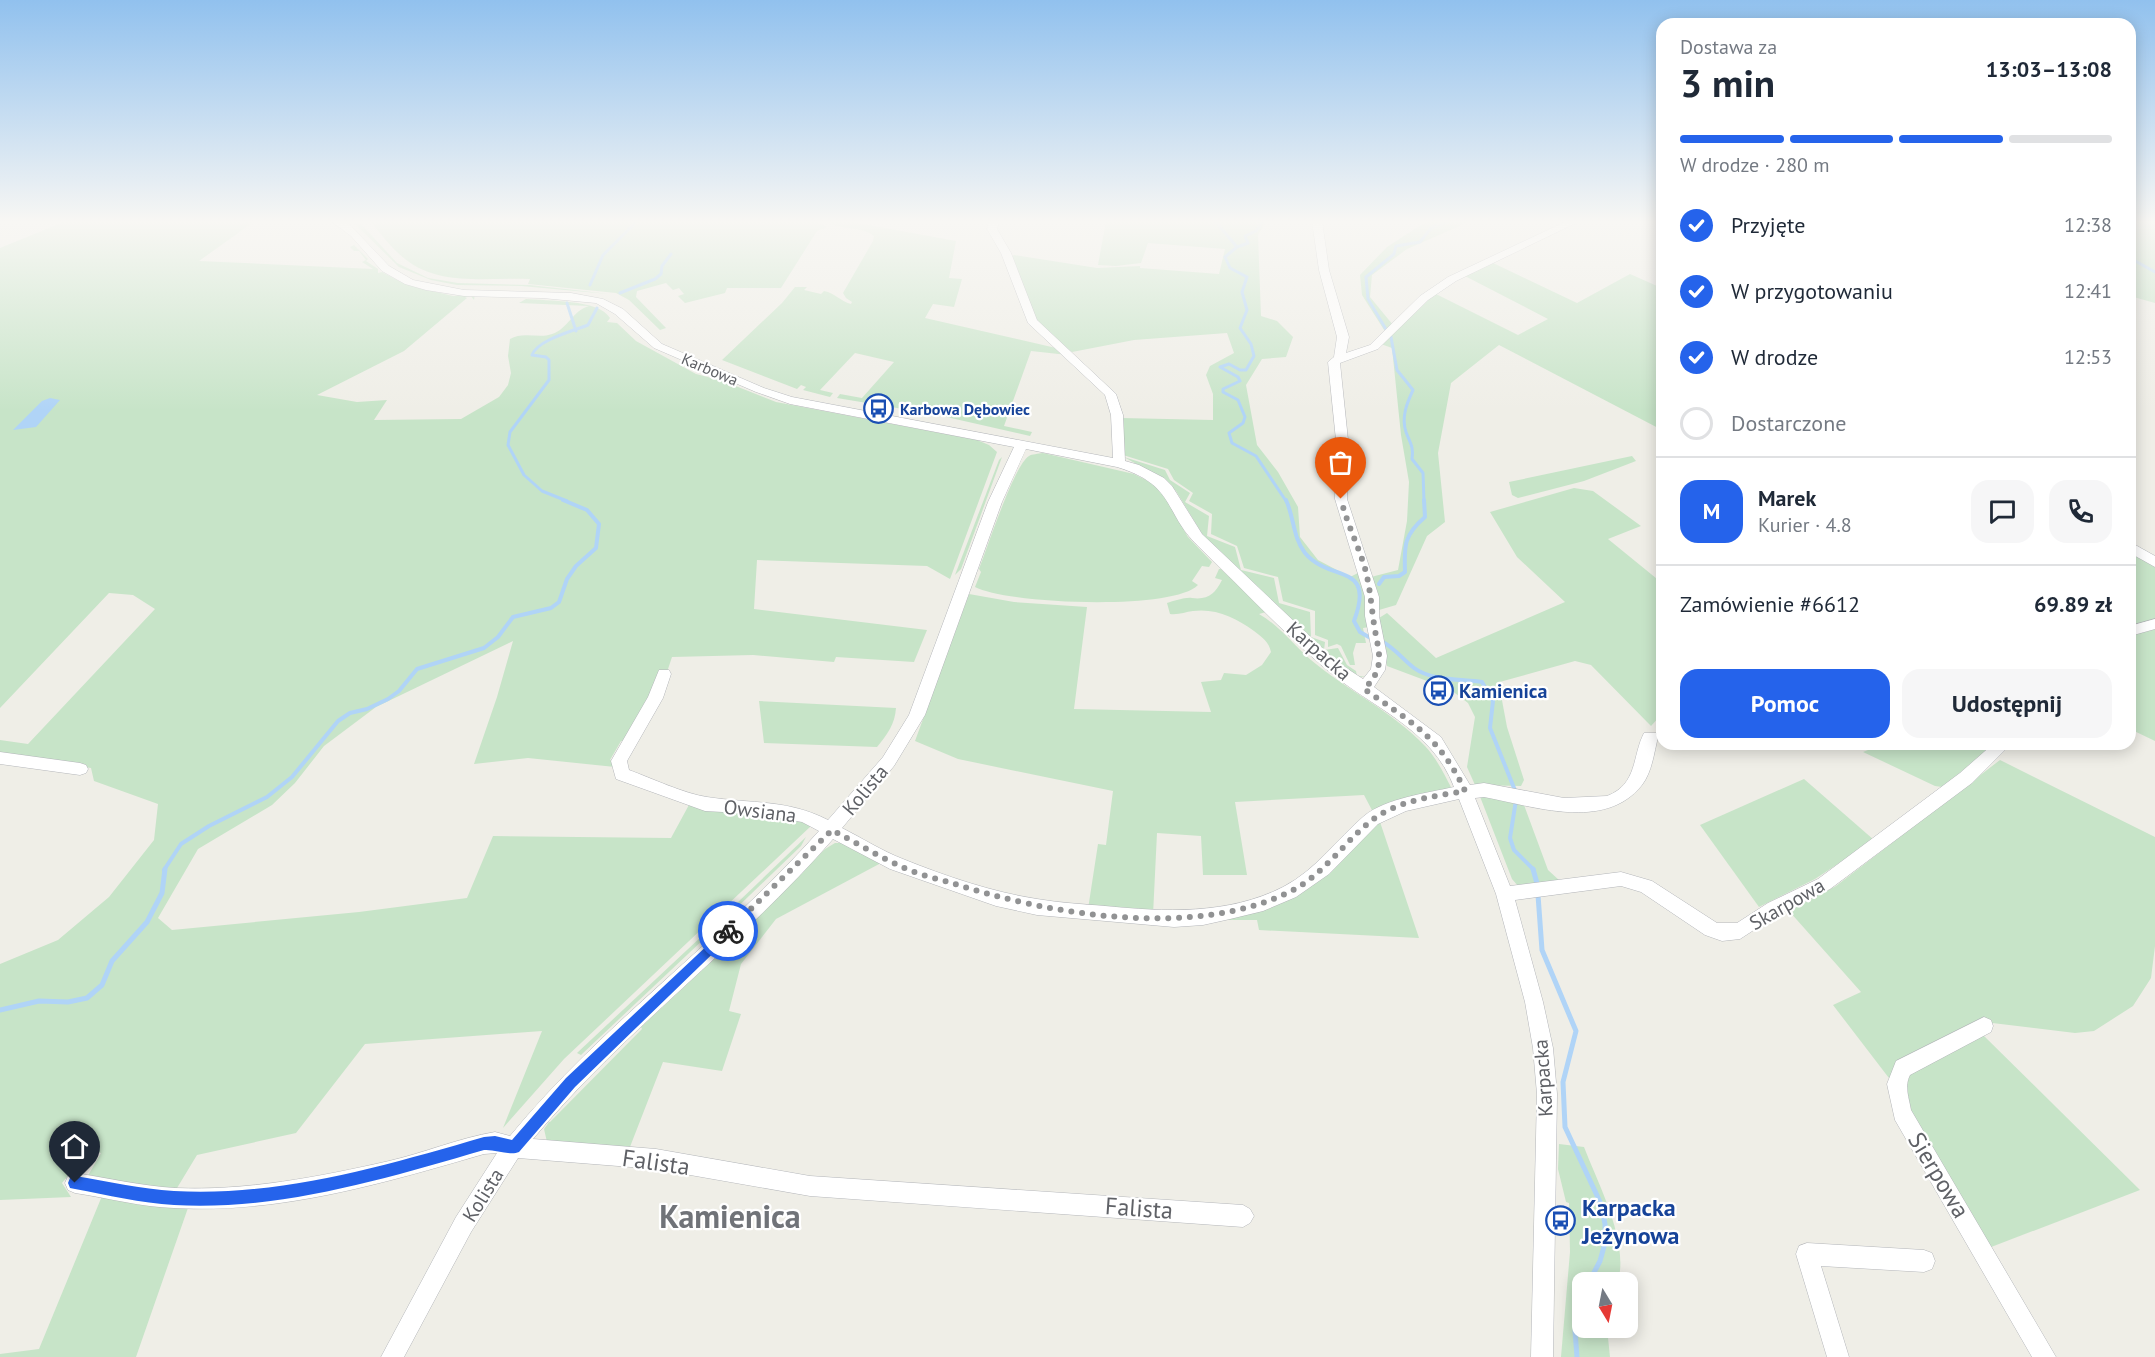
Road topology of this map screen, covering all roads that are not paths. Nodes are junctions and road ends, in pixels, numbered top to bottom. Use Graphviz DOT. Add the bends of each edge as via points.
graph roads {
  1 [pos="419,284"];
  2 [pos="1018,284"];
  3 [pos="1328,284"];
  4 [pos="1444,284"];
  5 [pos="1340,358"];
  6 [pos="1022,443"];
  7 [pos="1119,463"];
  8 [pos="2136,551"];
  9 [pos="2155,562"];
  10 [pos="2155,624"];
  11 [pos="2136,629"];
  12 [pos="664,674"];
  13 [pos="1364,689"];
  14 [pos="1650,737"];
  15 [pos="1996,750"];
  16 [pos="0,758"];
  17 [pos="80,769"];
  18 [pos="1465,791"];
  19 [pos="832,830"];
  20 [pos="1515,893"];
  21 [pos="1984,1026"];
  22 [pos="515,1148"];
  23 [pos="75,1183"];
  24 [pos="1243,1216"];
  25 [pos="1924,1261"];
  26 [pos="392,1357"];
  27 [pos="1542,1357"];
  28 [pos="1838,1357"];
  29 [pos="2045,1357"];
  1 -- 6 [label="street, Karbowa" via="445,290 530,293 598,301 612,307 658,346 774,395"];
  2 -- 7 [label="street" via="1032,321 1110,394 1118,415"];
  3 -- 5 [label="street" via="1343,337"];
  4 -- 5 [label="street" via="1424,298 1368,352"];
  5 -- 13 [label="street" via="1334,362 1342,440 1341,499 1372,597 1378,647 1378,670"];
  6 -- 7 [label="street, Karbowa"];
  6 -- 19 [label="street, Kolista" via="995,502 909,732"];
  7 -- 13 [label="street, Karpacka" via="1160,481 1197,537 1318,654"];
  8 -- 9 [label="street"];
  10 -- 11 [label="street"];
  12 -- 19 [label="street, Owsiana" via="655,698 619,761 622,774 705,804 787,811"];
  13 -- 18 [label="street, Karpacka" via="1435,741"];
  14 -- 18 [label="street, Owsiana" via="1643,767 1618,800 1598,805 1564,805 1484,790"];
  15 -- 20 [label="street, Skarpowa" via="1966,778 1824,884 1774,908 1740,931 1722,933 1711,929 1635,882 1605,880"];
  16 -- 17 [label="street"];
  18 -- 19 [label="street, Owsiana" via="1403,805 1372,819 1323,869 1290,892 1230,911 1174,919 1037,907 996,898 896,864"];
  18 -- 20 [label="street, Karpacka"];
  19 -- 22 [label="street, Kolista" via="570,1083"];
  20 -- 27 [label="street, Karpacka" via="1545,1071"];
  21 -- 29 [label="street, Sierpowa" via="1903,1068 1897,1075 1902,1113"];
  22 -- 23 [label="street, Falista" via="495,1142 338,1182 221,1198 173,1198"];
  22 -- 24 [label="street, Falista" via="656,1160 810,1186"];
  22 -- 26 [label="street, Kolista" via="467,1219"];
  25 -- 28 [label="street" via="1807,1254"];
}
